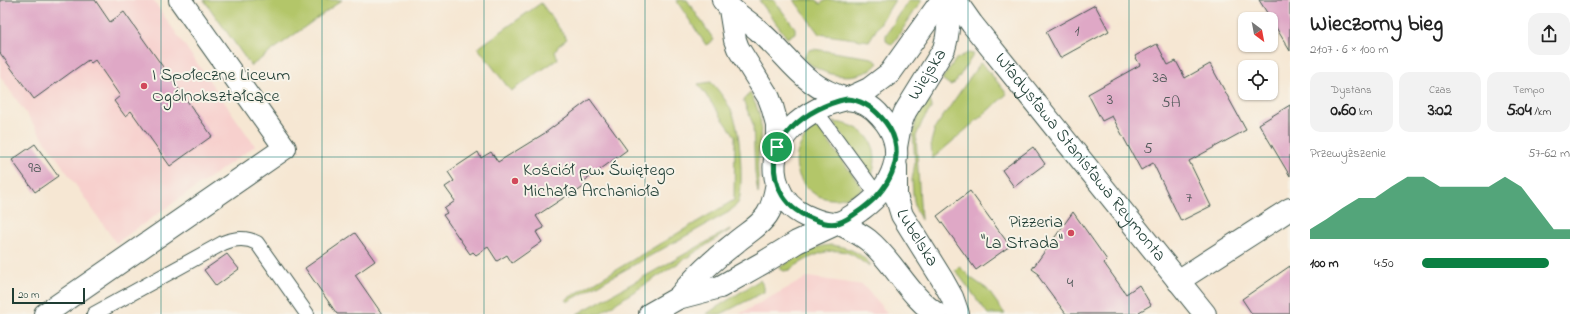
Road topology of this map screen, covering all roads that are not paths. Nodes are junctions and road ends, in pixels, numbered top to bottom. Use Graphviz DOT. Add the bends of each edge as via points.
graph roads {
  1 [pos="180,0"];
  2 [pos="942,0"];
  3 [pos="948,0"];
  4 [pos="955,0"];
  5 [pos="726,5"];
  6 [pos="847,99"];
  7 [pos="815,110"];
  8 [pos="777,147"];
  9 [pos="897,151"];
  10 [pos="777,183"];
  11 [pos="878,196"];
  12 [pos="1290,209"];
  13 [pos="838,223"];
  14 [pos="1178,281"];
  15 [pos="678,298"];
  16 [pos="45,314"];
  17 [pos="94,314"];
  18 [pos="307,314"];
  19 [pos="650,314"];
  20 [pos="937,314"];
  21 [pos="958,314"];
  22 [pos="1205,314"];
  1 -- 16 [label="street" via="285,148"];
  2 -- 6 [label="street, Wiejska" via="890,73 869,89"];
  3 -- 9 [label="street, Wiejska" via="948,38 944,49 905,112 900,125"];
  4 -- 14 [label="street, Władysława Stanisława Reymonta" via="976,30"];
  5 -- 6 [label="street" via="758,30 808,80 826,92"];
  5 -- 8 [label="street" via="738,48 769,98 775,114"];
  6 -- 7 [label="street, Wiejska"];
  6 -- 9 [label="street" via="862,103 878,113 890,128"];
  7 -- 8 [label="street, Wiejska" via="794,126"];
  7 -- 11 [label="lane"];
  8 -- 10 [label="street" via="774,165"];
  9 -- 11 [label="street" via="888,182"];
  9 -- 21 [label="street, Lubelska" via="896,196 902,215 948,288"];
  10 -- 13 [label="street" via="784,199 796,211 821,222"];
  10 -- 15 [label="street" via="767,216 707,266"];
  11 -- 13 [label="street"];
  12 -- 14 [label="street"];
  13 -- 15 [label="street" via="797,242 720,287"];
  13 -- 20 [label="street, Lubelska" via="868,240 918,298"];
  14 -- 22 [label="street, Władysława Stanisława Reymonta"];
  15 -- 19 [label="street"];
  17 -- 18 [label="lane" via="223,243 232,239 250,239 257,243"];
}
